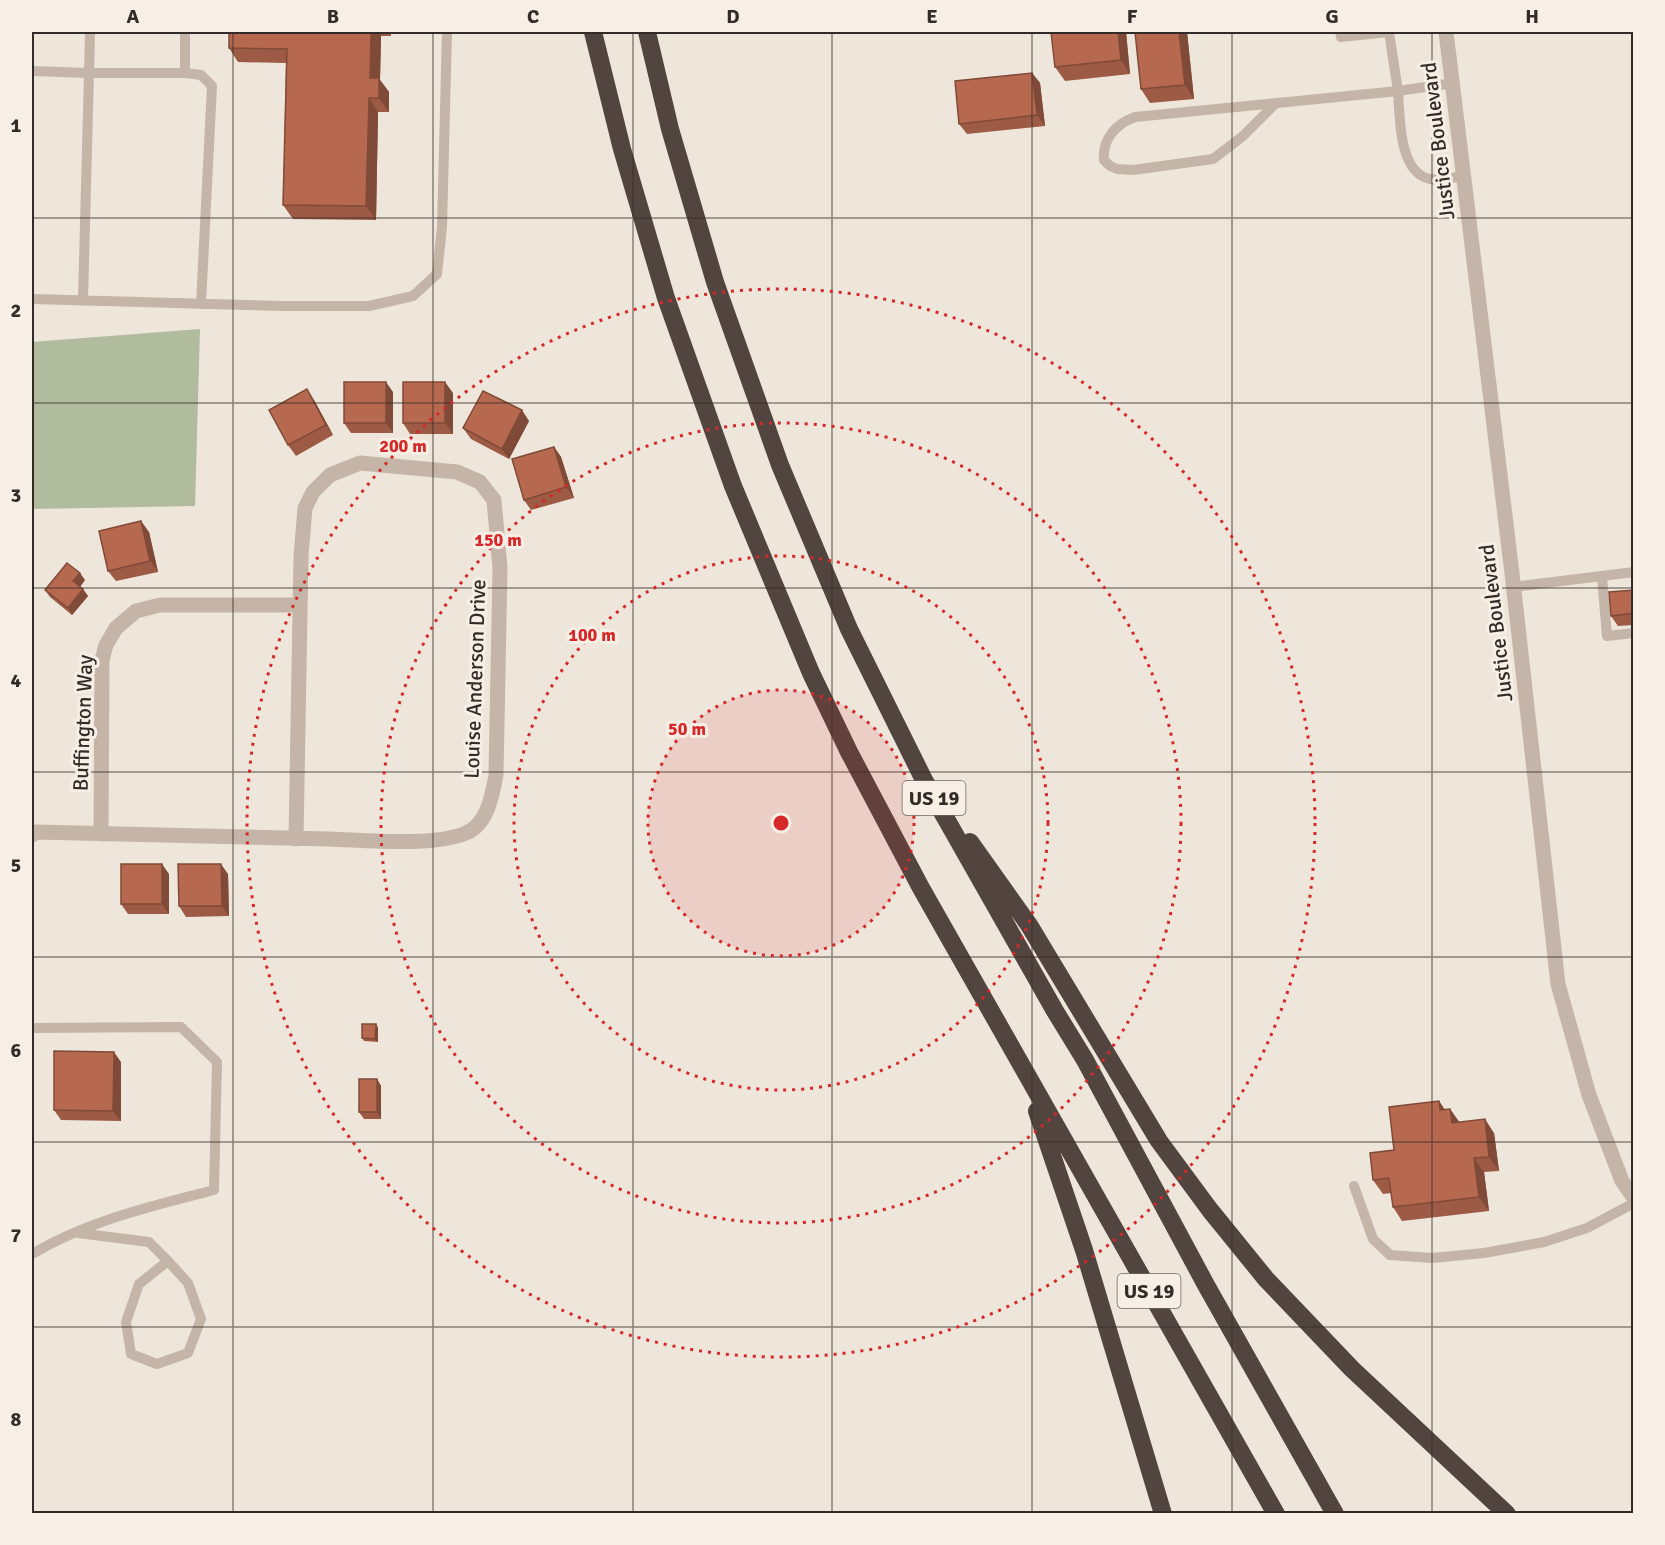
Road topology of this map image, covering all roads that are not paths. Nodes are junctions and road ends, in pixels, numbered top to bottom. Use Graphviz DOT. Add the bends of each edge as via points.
graph roads {
  1 [pos="90,32"];
  2 [pos="185,32"];
  3 [pos="447,32"];
  4 [pos="593,32"];
  5 [pos="648,32"];
  6 [pos="1340,32"];
  7 [pos="1389,32"];
  8 [pos="1446,32"];
  9 [pos="32,71"];
  10 [pos="185,72"];
  11 [pos="89,73"];
  12 [pos="1452,83"];
  13 [pos="1398,91"];
  14 [pos="1276,103"];
  15 [pos="1464,176"];
  16 [pos="32,299"];
  17 [pos="83,300"];
  18 [pos="201,304"];
  19 [pos="1634,572"];
  20 [pos="1602,577"];
  21 [pos="1513,587"];
  22 [pos="300,605"];
  23 [pos="1634,633"];
  24 [pos="924,780"];
  25 [pos="33,832"];
  26 [pos="101,834"];
  27 [pos="296,839"];
  28 [pos="32,1028"];
  29 [pos="1023,1069"];
  30 [pos="1628,1178"];
  31 [pos="1354,1186"];
  32 [pos="1634,1198"];
  33 [pos="1634,1203"];
  34 [pos="75,1232"];
  35 [pos="32,1254"];
  36 [pos="168,1261"];
  37 [pos="1163,1514"];
  38 [pos="1276,1514"];
  39 [pos="1335,1514"];
  40 [pos="1507,1514"];
  1 -- 11 [label="lane"];
  2 -- 10 [label="lane"];
  3 -- 18 [label="lane" via="442,227 437,274 413,296 369,306"];
  4 -- 29 [label="highway, US 19" via="622,150 666,298 732,486 849,752"];
  5 -- 24 [label="highway, US 19" via="670,129 715,282 780,465 849,629"];
  6 -- 7 [label="lane" via="1341,37"];
  7 -- 13 [label="lane"];
  8 -- 12 [label="street, Justice Boulevard"];
  9 -- 11 [label="lane"];
  10 -- 11 [label="lane"];
  10 -- 18 [label="lane" via="201,75 212,86"];
  11 -- 17 [label="lane"];
  12 -- 13 [label="lane"];
  12 -- 15 [label="street, Justice Boulevard"];
  13 -- 14 [label="lane"];
  13 -- 15 [label="lane" via="1408,160 1430,179"];
  14 -- 14 [label="lane" via="1135,117 1110,134 1104,160 1117,169 1133,170 1213,159"];
  15 -- 21 [label="street, Justice Boulevard"];
  16 -- 17 [label="lane"];
  17 -- 18 [label="lane"];
  19 -- 20 [label="lane"];
  20 -- 21 [label="lane"];
  20 -- 23 [label="lane" via="1607,636"];
  21 -- 30 [label="street, Justice Boulevard" via="1558,984 1589,1095"];
  22 -- 26 [label="street, Buffington Way" via="160,605 136,611 116,628 102,660"];
  22 -- 27 [label="street, Louise Anderson Drive"];
  22 -- 27 [label="street, Louise Anderson Drive" via="305,508 313,492 330,475 360,463 457,472 480,482 494,500 500,568 496,775 491,801 482,818 467,833 431,841"];
  24 -- 39 [label="highway, US 19"];
  24 -- 40 [label="highway" via="1029,925 1159,1141 1210,1210 1266,1279 1352,1369"];
  25 -- 26 [label="street, Louise Anderson Drive"];
  26 -- 27 [label="street, Louise Anderson Drive"];
  28 -- 34 [label="lane" via="182,1027 217,1062 214,1190 124,1213"];
  29 -- 37 [label="highway" via="1075,1221"];
  29 -- 38 [label="highway, US 19"];
  30 -- 32 [label="street, Justice Boulevard"];
  31 -- 33 [label="lane" via="1373,1239 1390,1255 1432,1258 1544,1242 1587,1228"];
  34 -- 35 [label="lane"];
  34 -- 36 [label="lane" via="149,1242"];
  36 -- 36 [label="lane" via="139,1284 126,1322 131,1354 157,1364 188,1353 201,1318 188,1283"];
}
